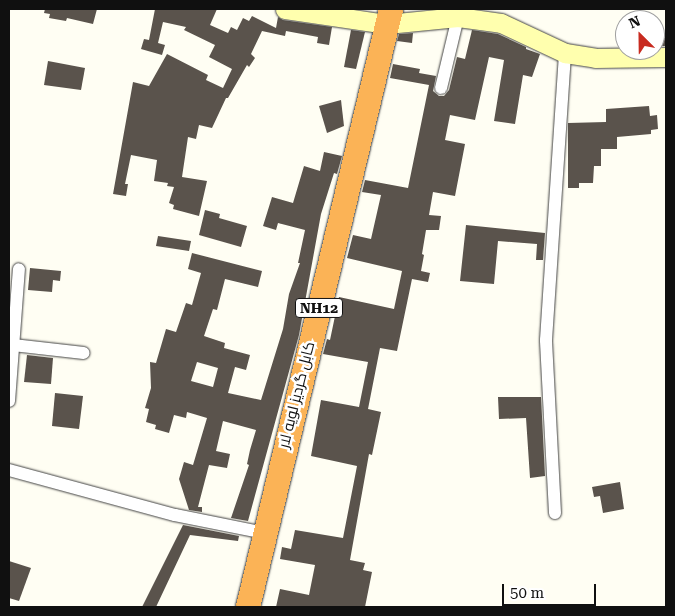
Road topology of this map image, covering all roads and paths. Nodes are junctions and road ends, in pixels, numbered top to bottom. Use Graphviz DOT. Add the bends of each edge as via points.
graph roads {
  1 [pos="285,9"];
  2 [pos="389,16"];
  3 [pos="458,17"];
  4 [pos="565,53"];
  5 [pos="666,57"];
  6 [pos="441,88"];
  7 [pos="19,269"];
  8 [pos="13,345"];
  9 [pos="84,353"];
  10 [pos="9,401"];
  11 [pos="9,470"];
  12 [pos="555,513"];
  13 [pos="264,533"];
  14 [pos="248,607"];
  1 -- 2 [label="street"];
  2 -- 3 [label="street"];
  2 -- 13 [label="highway, کابل گردیز لویه لار / NH12"];
  3 -- 4 [label="street" via="501,23"];
  3 -- 6 [label="street"];
  4 -- 5 [label="street" via="595,58"];
  4 -- 12 [label="street" via="546,340"];
  7 -- 8 [label="street"];
  8 -- 9 [label="street"];
  8 -- 10 [label="street"];
  11 -- 13 [label="street" via="174,515"];
  13 -- 14 [label="highway, کابل گردیز لویه لار / NH12"];
}
